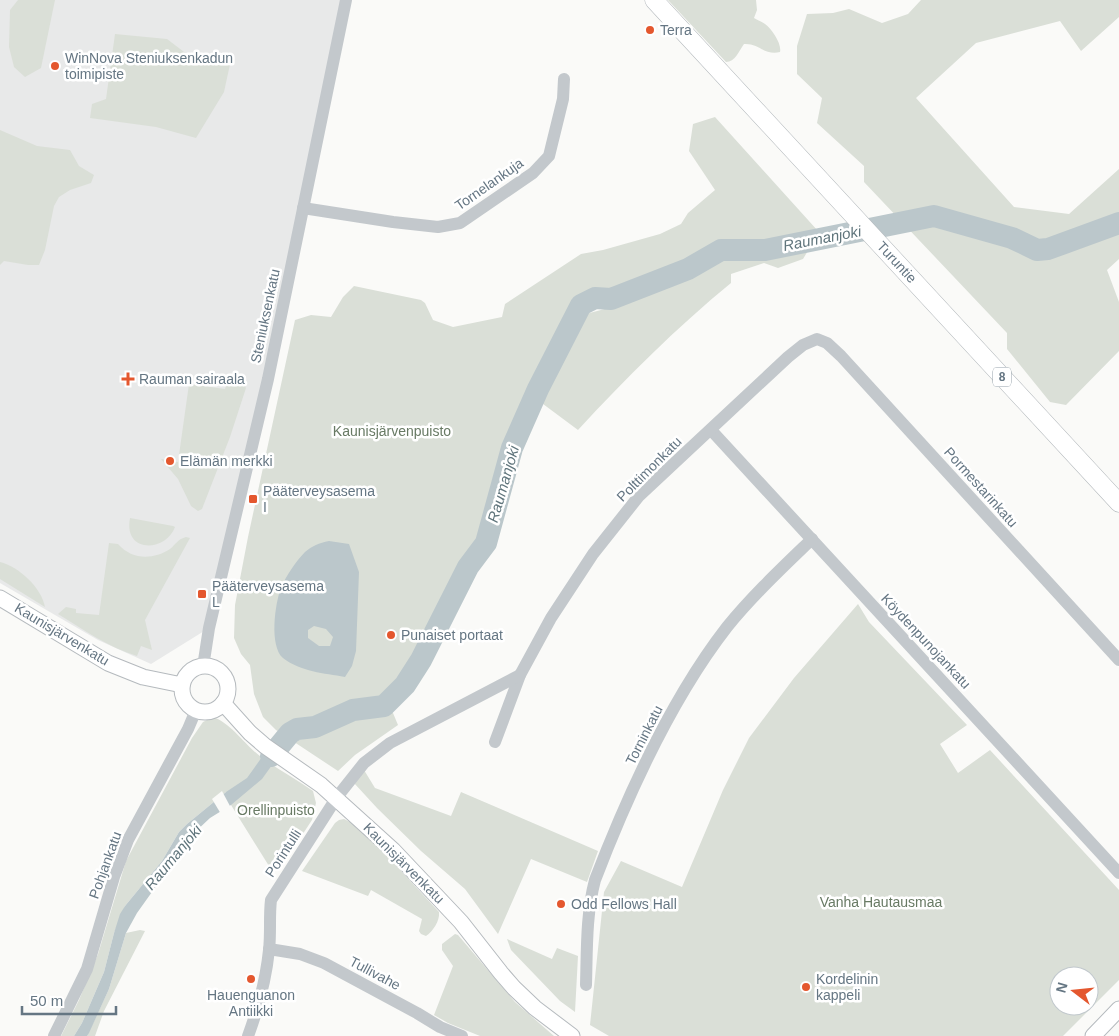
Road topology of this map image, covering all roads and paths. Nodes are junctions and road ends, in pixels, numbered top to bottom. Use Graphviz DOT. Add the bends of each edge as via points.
graph roads {
  1 [pos="346,0"];
  2 [pos="654,0"];
  3 [pos="564,79"];
  4 [pos="303,208"];
  5 [pos="817,339"];
  6 [pos="711,430"];
  7 [pos="1119,503"];
  8 [pos="812,539"];
  9 [pos="0,598"];
  10 [pos="1119,660"];
  11 [pos="203,667"];
  12 [pos="520,675"];
  13 [pos="182,685"];
  14 [pos="223,703"];
  15 [pos="196,710"];
  16 [pos="495,742"];
  17 [pos="337,797"];
  18 [pos="1119,873"];
  19 [pos="269,949"];
  20 [pos="586,985"];
  21 [pos="1119,1009"];
  22 [pos="54,1036"];
  23 [pos="248,1036"];
  24 [pos="462,1036"];
  25 [pos="572,1036"];
  26 [pos="1093,1036"];
  1 -- 4 [label="street, Steniuksenkatu"];
  2 -- 7 [label="highway, Turuntie / 8"];
  3 -- 4 [label="street, Tornelankuja" via="563,99 549,156 533,173 460,222 438,227"];
  4 -- 11 [label="street, Steniuksenkatu"];
  5 -- 6 [label="street, Polttimonkatu" via="788,357"];
  5 -- 10 [label="street, Pormestarinkatu" via="827,343 841,356"];
  6 -- 8 [label="street, Köydenpunojankatu"];
  6 -- 12 [label="street, Polttimonkatu" via="639,496 594,554 551,618"];
  8 -- 18 [label="street, Köydenpunojankatu"];
  8 -- 20 [label="street, Torninkatu" via="757,592 727,627 702,662 649,756 592,894"];
  9 -- 13 [label="main road, Kaunisjärvenkatu" via="108,663 143,677"];
  11 -- 13 [label="main road" via="189,673"];
  11 -- 14 [label="main road" via="214,668 224,678 228,690"];
  12 -- 16 [label="street, Polttimonkatu"];
  12 -- 17 [label="street" via="390,743 364,763"];
  13 -- 15 [label="main road" via="187,703"];
  14 -- 15 [label="main road" via="211,711"];
  14 -- 17 [label="main road, Kaunisjärvenkatu" via="265,746"];
  15 -- 22 [label="street, Pohjankatu" via="128,840 114,876 87,970"];
  17 -- 19 [label="street, Porintulli" via="271,900"];
  17 -- 25 [label="main road, Kaunisjärvenkatu" via="455,915 514,988"];
  19 -- 23 [label="street" via="256,1015"];
  19 -- 24 [label="street, Tullivahe" via="319,960"];
  21 -- 26 [label="main road"];
}
